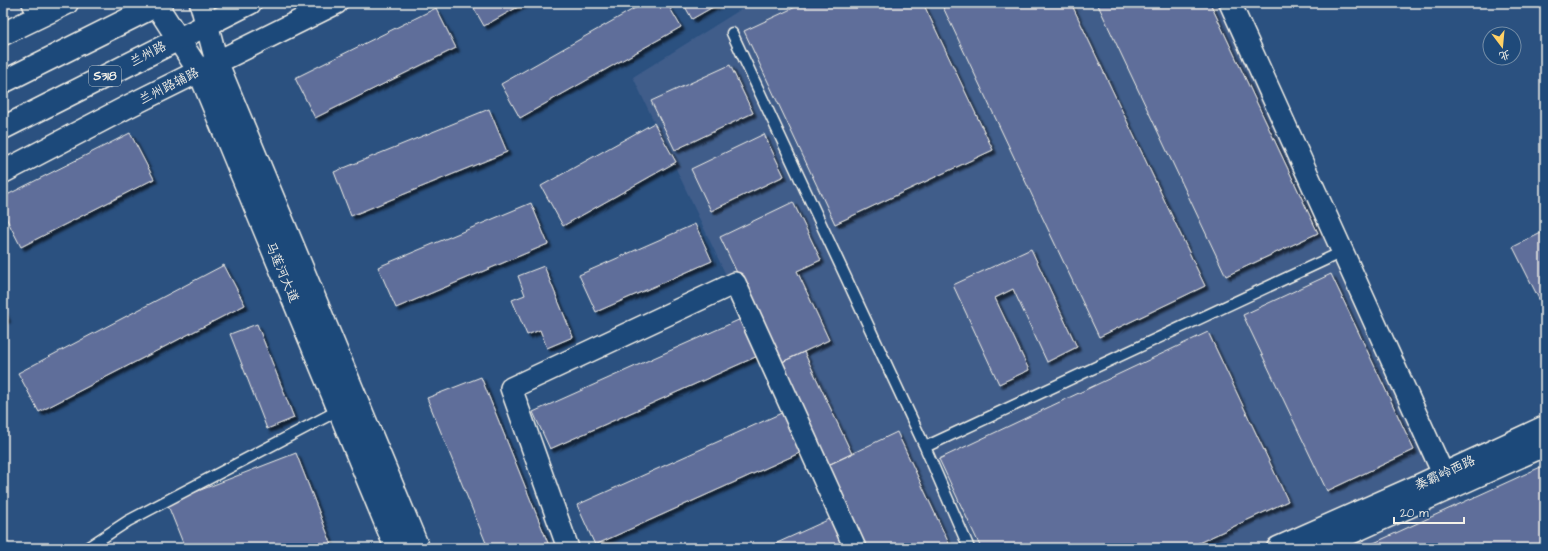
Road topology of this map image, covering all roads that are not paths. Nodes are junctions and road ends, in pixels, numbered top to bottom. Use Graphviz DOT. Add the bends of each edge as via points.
graph roads {
  1 [pos="67,3"];
  2 [pos="201,3"];
  3 [pos="250,3"];
  4 [pos="336,3"];
  5 [pos="1230,3"];
  6 [pos="157,4"];
  7 [pos="36,10"];
  8 [pos="207,24"];
  9 [pos="732,33"];
  10 [pos="3,34"];
  11 [pos="178,39"];
  12 [pos="208,67"];
  13 [pos="3,82"];
  14 [pos="3,128"];
  15 [pos="3,172"];
  16 [pos="1342,252"];
  17 [pos="339,410"];
  18 [pos="1545,427"];
  19 [pos="1545,445"];
  20 [pos="925,447"];
  21 [pos="1447,481"];
  22 [pos="87,548"];
  23 [pos="396,548"];
  24 [pos="418,548"];
  25 [pos="568,548"];
  26 [pos="855,548"];
  27 [pos="969,548"];
  28 [pos="1278,548"];
  29 [pos="1317,548"];
  1 -- 7 [label="street"];
  2 -- 8 [label="street, 马莲河大道"];
  3 -- 8 [label="street, 兰州路 / S318"];
  4 -- 12 [label="street, 兰州路辅路"];
  5 -- 16 [label="street"];
  6 -- 11 [label="street, 马莲河大道"];
  6 -- 13 [label="street"];
  7 -- 10 [label="street"];
  8 -- 11 [label="street, 兰州路 / S318"];
  8 -- 12 [label="street, 马莲河大道"];
  9 -- 20 [label="lane"];
  11 -- 12 [label="street, 马莲河大道"];
  11 -- 14 [label="street, 兰州路 / S318"];
  12 -- 15 [label="street, 兰州路辅路"];
  12 -- 17 [label="street, 马莲河大道"];
  12 -- 24 [label="street, 马莲河大道"];
  16 -- 20 [label="lane"];
  16 -- 21 [label="street"];
  17 -- 22 [label="lane" via="128,521"];
  17 -- 23 [label="street, 马莲河大道"];
  18 -- 21 [label="street, 秦霸岭西路"];
  19 -- 21 [label="street, 秦霸岭西路"];
  20 -- 27 [label="lane"];
  21 -- 28 [label="street, 秦霸岭西路"];
  21 -- 29 [label="street, 秦霸岭西路"];
  25 -- 26 [label="street" via="511,388 735,283"];
}
